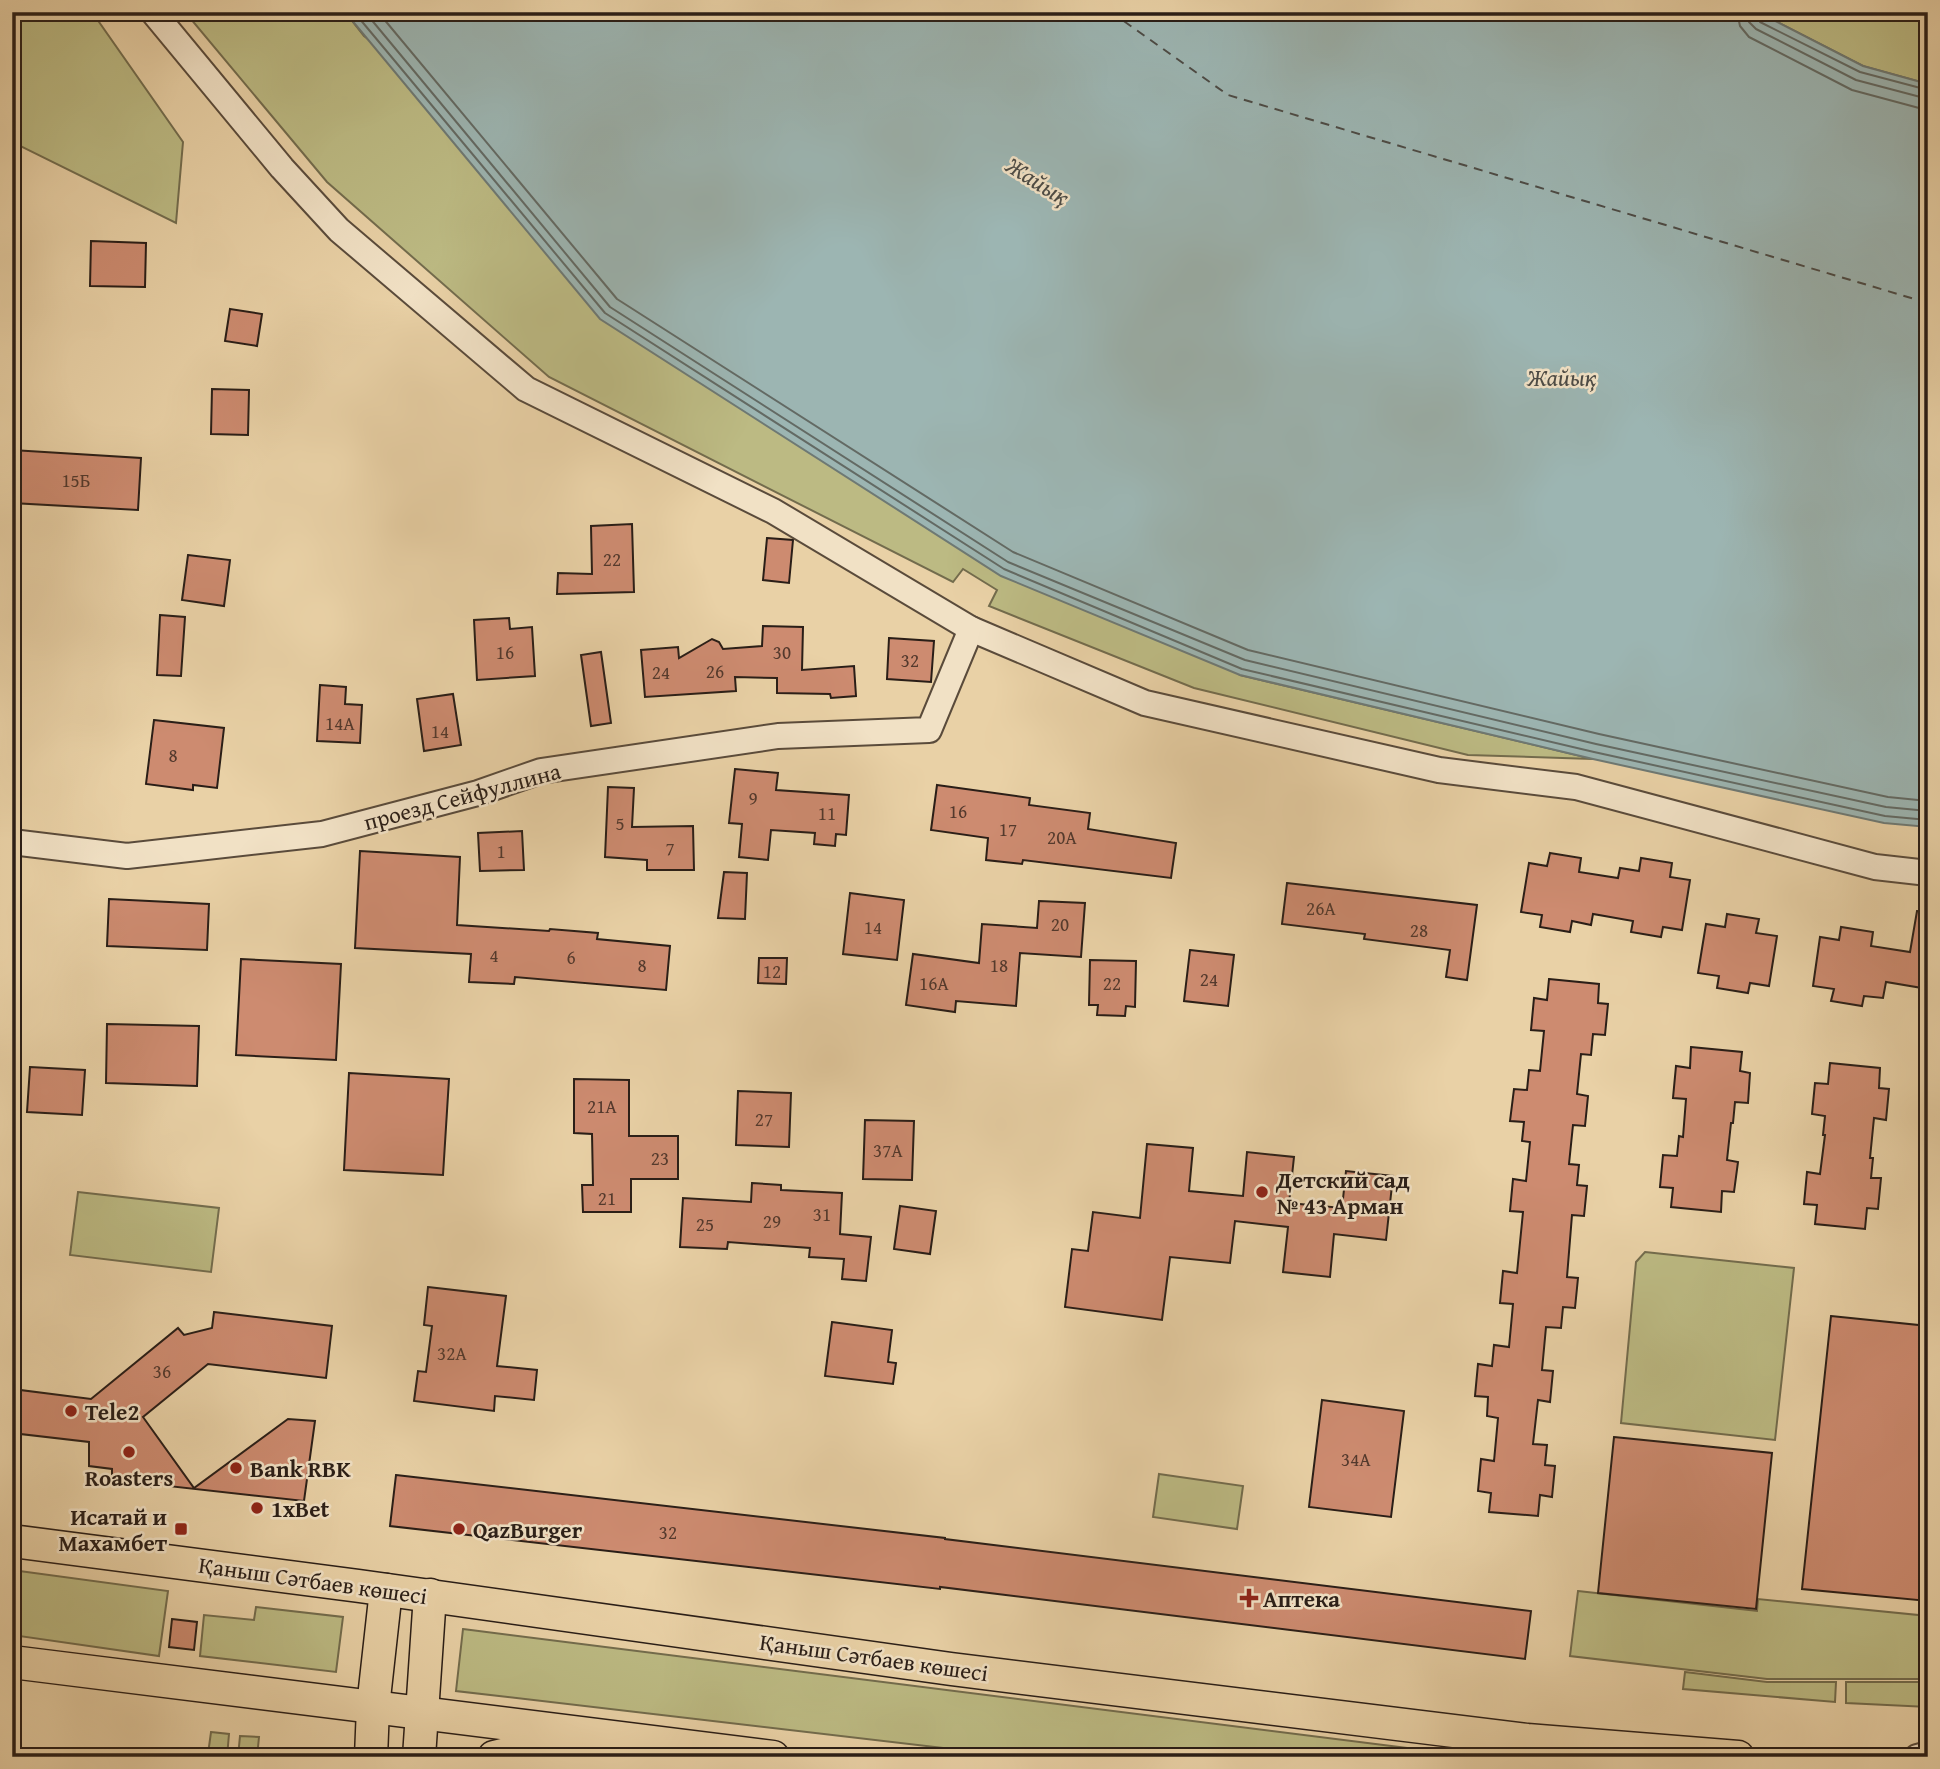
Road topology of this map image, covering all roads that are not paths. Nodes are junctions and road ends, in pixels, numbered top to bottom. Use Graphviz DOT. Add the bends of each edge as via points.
graph roads {
  1 [pos="153,12"];
  2 [pos="971,629"];
  3 [pos="12,842"];
  4 [pos="1928,873"];
  5 [pos="12,1541"];
  6 [pos="386,1590"];
  7 [pos="430,1595"];
  8 [pos="12,1662"];
  9 [pos="373,1707"];
  10 [pos="421,1713"];
  11 [pos="597,1735"];
  12 [pos="1928,1754"];
  13 [pos="371,1757"];
  14 [pos="419,1757"];
  15 [pos="494,1757"];
  16 [pos="773,1757"];
  17 [pos="1738,1757"];
  18 [pos="1917,1757"];
  1 -- 2 [label="street" via="339,230 526,388 773,511"];
  2 -- 3 [label="street, проезд Сейфуллина" via="929,730 778,736 541,771 478,793 323,834 127,856"];
  2 -- 4 [label="street" via="1145,703 1439,770 1576,787 1874,867"];
  5 -- 6 [label="main road, Қаныш Сәтбаев көшесі"];
  6 -- 7 [label="main road, Қаныш Сәтбаев көшесі"];
  6 -- 9 [label="main road"];
  7 -- 10 [label="main road"];
  7 -- 17 [label="main road, Қаныш Сәтбаев көшесі" via="951,1669 1527,1740"];
  8 -- 9 [label="main road"];
  9 -- 10 [label="main road"];
  9 -- 13 [label="main road"];
  10 -- 11 [label="main road"];
  10 -- 14 [label="main road"];
  11 -- 15 [label="main road"];
  11 -- 16 [label="main road"];
  12 -- 18 [label="street"];
}
